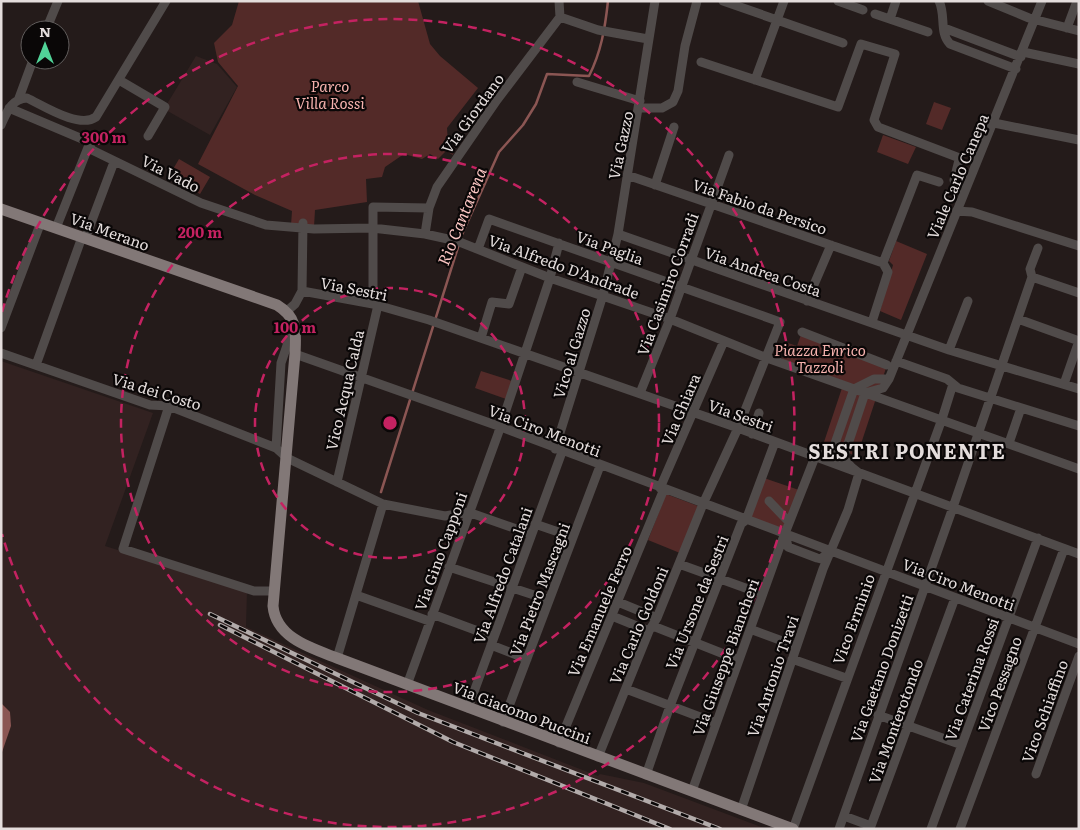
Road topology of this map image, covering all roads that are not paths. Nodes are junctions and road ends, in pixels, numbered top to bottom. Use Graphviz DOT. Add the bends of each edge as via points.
graph roads {
  1 [pos="58,1"];
  2 [pos="559,1"];
  3 [pos="654,1"];
  4 [pos="697,1"];
  5 [pos="723,1"];
  6 [pos="784,1"];
  7 [pos="838,1"];
  8 [pos="896,1"];
  9 [pos="939,1"];
  10 [pos="988,1"];
  11 [pos="1042,1"];
  12 [pos="1077,1"];
  13 [pos="163,3"];
  14 [pos="863,10"];
  15 [pos="875,14"];
  16 [pos="560,17"];
  17 [pos="778,19"];
  18 [pos="890,19"];
  19 [pos="50,20"];
  20 [pos="1035,20"];
  21 [pos="944,28"];
  22 [pos="1066,28"];
  23 [pos="1079,31"];
  24 [pos="928,32"];
  25 [pos="648,39"];
  26 [pos="843,43"];
  27 [pos="1022,54"];
  28 [pos="701,62"];
  29 [pos="1079,64"];
  30 [pos="1016,69"];
  31 [pos="29,70"];
  32 [pos="119,80"];
  33 [pos="755,80"];
  34 [pos="577,82"];
  35 [pos="19,98"];
  36 [pos="640,104"];
  37 [pos="5,112"];
  38 [pos="994,123"];
  39 [pos="1,125"];
  40 [pos="674,127"];
  41 [pos="148,136"];
  42 [pos="1079,140"];
  43 [pos="89,145"];
  44 [pos="729,156"];
  45 [pos="114,162"];
  46 [pos="627,175"];
  47 [pos="939,182"];
  48 [pos="655,185"];
  49 [pos="965,190"];
  50 [pos="711,204"];
  51 [pos="429,208"];
  52 [pos="1,209"];
  53 [pos="956,211"];
  54 [pos="41,222"];
  55 [pos="303,225"];
  56 [pos="56,228"];
  57 [pos="372,228"];
  58 [pos="425,234"];
  59 [pos="618,234"];
  60 [pos="83,238"];
  61 [pos="559,243"];
  62 [pos="831,245"];
  63 [pos="1079,246"];
  64 [pos="1038,248"];
  65 [pos="478,249"];
  66 [pos="692,260"];
  67 [pos="883,263"];
  68 [pos="611,264"];
  69 [pos="522,267"];
  70 [pos="1032,277"];
  71 [pos="550,278"];
  72 [pos="682,286"];
  73 [pos="302,291"];
  74 [pos="1079,293"];
  75 [pos="603,295"];
  76 [pos="807,301"];
  77 [pos="968,301"];
  78 [pos="375,304"];
  79 [pos="291,317"];
  80 [pos="670,319"];
  81 [pos="1018,319"];
  82 [pos="780,322"];
  83 [pos="872,322"];
  84 [pos="1,328"];
  85 [pos="802,332"];
  86 [pos="906,335"];
  87 [pos="481,338"];
  88 [pos="724,341"];
  89 [pos="1079,341"];
  90 [pos="949,350"];
  91 [pos="1,353"];
  92 [pos="524,353"];
  93 [pos="295,354"];
  94 [pos="767,358"];
  95 [pos="896,360"];
  96 [pos="36,365"];
  97 [pos="1002,366"];
  98 [pos="580,372"];
  99 [pos="361,377"];
  100 [pos="950,381"];
  101 [pos="1064,384"];
  102 [pos="1079,389"];
  103 [pos="857,390"];
  104 [pos="640,393"];
  105 [pos="990,398"];
  106 [pos="169,406"];
  107 [pos="1021,408"];
  108 [pos="694,412"];
  109 [pos="760,413"];
  110 [pos="942,419"];
  111 [pos="1079,426"];
  112 [pos="500,427"];
  113 [pos="738,428"];
  114 [pos="979,432"];
  115 [pos="752,434"];
  116 [pos="775,442"];
  117 [pos="1009,443"];
  118 [pos="276,448"];
  119 [pos="558,450"];
  120 [pos="832,452"];
  121 [pos="844,456"];
  122 [pos="815,457"];
  123 [pos="287,458"];
  124 [pos="600,466"];
  125 [pos="1079,469"];
  126 [pos="859,473"];
  127 [pos="337,482"];
  128 [pos="662,489"];
  129 [pos="915,492"];
  130 [pos="769,501"];
  131 [pos="383,504"];
  132 [pos="703,504"];
  133 [pos="953,506"];
  134 [pos="468,512"];
  135 [pos="746,520"];
  136 [pos="789,522"];
  137 [pos="535,524"];
  138 [pos="785,533"];
  139 [pos="532,534"];
  140 [pos="573,537"];
  141 [pos="1038,538"];
  142 [pos="1064,548"];
  143 [pos="830,551"];
  144 [pos="1079,554"];
  145 [pos="679,564"];
  146 [pos="449,567"];
  147 [pos="886,571"];
  148 [pos="720,579"];
  149 [pos="925,586"];
  150 [pos="512,588"];
  151 [pos="274,591"];
  152 [pos="762,594"];
  153 [pos="356,596"];
  154 [pos="955,598"];
  155 [pos="549,600"];
  156 [pos="618,602"];
  157 [pos="612,616"];
  158 [pos="430,618"];
  159 [pos="1008,618"];
  160 [pos="653,625"];
  161 [pos="1036,628"];
  162 [pos="750,629"];
  163 [pos="492,641"];
  164 [pos="695,642"];
  165 [pos="1079,644"];
  166 [pos="796,646"];
  167 [pos="1079,656"];
  168 [pos="336,658"];
  169 [pos="527,659"];
  170 [pos="792,659"];
  171 [pos="739,660"];
  172 [pos="846,678"];
  173 [pos="407,685"];
  174 [pos="626,689"];
  175 [pos="670,706"];
  176 [pos="468,708"];
  177 [pos="878,715"];
  178 [pos="503,722"];
  179 [pos="716,723"];
  180 [pos="908,726"];
  181 [pos="559,742"];
  182 [pos="962,746"];
  183 [pos="598,758"];
  184 [pos="1036,774"];
  185 [pos="646,775"];
  186 [pos="692,791"];
  187 [pos="741,810"];
  188 [pos="844,816"];
  189 [pos="793,829"];
  190 [pos="839,829"];
  191 [pos="931,829"];
  192 [pos="960,829"];
  1 -- 19 [label="street"];
  2 -- 16 [label="street"];
  3 -- 25 [label="street"];
  4 -- 36 [label="street, Via Gazzo" via="685,46 678,92 673,102 662,108"];
  5 -- 17 [label="street"];
  6 -- 17 [label="street"];
  7 -- 14 [label="street"];
  8 -- 18 [label="street"];
  9 -- 21 [label="street" via="943,8"];
  10 -- 20 [label="street"];
  11 -- 20 [label="street, Viale Carlo Canepa"];
  12 -- 22 [label="street"];
  13 -- 32 [label="street"];
  15 -- 18 [label="street"];
  16 -- 25 [label="street" via="598,30"];
  16 -- 51 [label="street, Via Giordano" via="460,152 437,187"];
  17 -- 26 [label="street"];
  17 -- 33 [label="street"];
  18 -- 24 [label="street"];
  20 -- 22 [label="street"];
  20 -- 27 [label="street, Viale Carlo Canepa"];
  21 -- 27 [label="street"];
  21 -- 30 [label="street" via="945,38 952,46"];
  22 -- 23 [label="street"];
  25 -- 36 [label="street"];
  27 -- 29 [label="street"];
  27 -- 30 [label="street, Viale Carlo Canepa"];
  28 -- 33 [label="street"];
  30 -- 38 [label="street, Viale Carlo Canepa"];
  31 -- 35 [label="street"];
  32 -- 35 [label="street" via="99,113 87,122 76,121 27,98"];
  32 -- 41 [label="street" via="165,107"];
  33 -- 49 [label="street" via="838,107 861,44 896,54 874,120 878,127 957,156 954,180"];
  34 -- 36 [label="street, Via Gazzo"];
  35 -- 37 [label="street"];
  36 -- 46 [label="street, Via Gazzo"];
  37 -- 39 [label="street"];
  37 -- 43 [label="street, Via Vado" via="87,141"];
  38 -- 42 [label="street"];
  38 -- 49 [label="street, Viale Carlo Canepa"];
  40 -- 48 [label="street"];
  43 -- 45 [label="street, Via Vado"];
  43 -- 56 [label="street"];
  44 -- 50 [label="street, Via Casimiro Corradi"];
  45 -- 55 [label="street, Via Vado" via="201,204 266,225"];
  45 -- 60 [label="street"];
  46 -- 48 [label="street, Via Fabio da Persico"];
  46 -- 59 [label="street, Via Gazzo"];
  47 -- 67 [label="street" via="917,175"];
  48 -- 50 [label="street, Via Fabio da Persico"];
  49 -- 53 [label="street, Viale Carlo Canepa"];
  50 -- 62 [label="street, Via Fabio da Persico"];
  50 -- 66 [label="street, Via Casimiro Corradi"];
  51 -- 57 [label="street, Vico Acqua Calda" via="377,206"];
  51 -- 58 [label="street, Via Giordano"];
  52 -- 54 [label="main road, Via Merano"];
  53 -- 63 [label="street" via="972,212"];
  53 -- 86 [label="street, Viale Carlo Canepa"];
  54 -- 56 [label="main road, Via Merano"];
  54 -- 84 [label="street"];
  55 -- 57 [label="street, Via Vado" via="314,229"];
  55 -- 73 [label="street"];
  56 -- 60 [label="main road, Via Merano"];
  57 -- 58 [label="street"];
  57 -- 78 [label="street, Vico Acqua Calda"];
  58 -- 65 [label="street, Via Alfredo D'Andrade"];
  59 -- 66 [label="street, Via Andrea Costa"];
  59 -- 68 [label="street, Via Gazzo"];
  60 -- 79 [label="main road, Via Merano" via="278,305"];
  60 -- 96 [label="street"];
  61 -- 65 [label="street, Via Paglia" via="489,219"];
  61 -- 68 [label="street, Via Paglia"];
  61 -- 71 [label="street, Via Gino Capponi"];
  62 -- 67 [label="street, Via Fabio da Persico"];
  62 -- 76 [label="street"];
  64 -- 70 [label="street" via="1030,269"];
  65 -- 69 [label="street, Via Alfredo D'Andrade"];
  66 -- 72 [label="street, Via Casimiro Corradi"];
  66 -- 76 [label="street, Via Andrea Costa"];
  67 -- 83 [label="street" via="888,272"];
  68 -- 72 [label="street, Via Paglia"];
  68 -- 75 [label="street, Vico al Gazzo"];
  69 -- 71 [label="street, Via Alfredo D'Andrade"];
  69 -- 87 [label="street" via="509,304 492,302"];
  70 -- 74 [label="street"];
  70 -- 81 [label="street"];
  71 -- 75 [label="street, Via Alfredo D'Andrade"];
  71 -- 92 [label="street, Via Gino Capponi"];
  72 -- 80 [label="street, Via Casimiro Corradi"];
  72 -- 82 [label="street, Via Paglia"];
  73 -- 78 [label="street, Via Sestri" via="315,296"];
  73 -- 79 [label="street"];
  75 -- 80 [label="street, Via Alfredo D'Andrade"];
  75 -- 98 [label="street, Vico al Gazzo"];
  76 -- 83 [label="street, Via Andrea Costa"];
  77 -- 90 [label="street"];
  78 -- 87 [label="street, Via Sestri"];
  78 -- 99 [label="street, Vico Acqua Calda"];
  79 -- 93 [label="main road, Via Giacomo Puccini"];
  79 -- 118 [label="street" via="281,363"];
  80 -- 88 [label="street, Via Alfredo D'Andrade"];
  80 -- 104 [label="street, Via Casimiro Corradi"];
  81 -- 89 [label="street"];
  81 -- 97 [label="street"];
  82 -- 94 [label="street, Via Carlo Goldoni"];
  83 -- 86 [label="street, Via Andrea Costa"];
  85 -- 103 [label="street" via="887,365"];
  86 -- 90 [label="street, Via Andrea Costa"];
  86 -- 95 [label="street, Viale Carlo Canepa"];
  87 -- 92 [label="street, Via Sestri"];
  88 -- 94 [label="street, Via Alfredo D'Andrade"];
  88 -- 108 [label="street, Via Ghiara"];
  89 -- 101 [label="street"];
  90 -- 97 [label="street, Via Andrea Costa"];
  91 -- 96 [label="street, Via dei Costo"];
  92 -- 98 [label="street, Via Sestri"];
  92 -- 112 [label="street, Via Gino Capponi"];
  93 -- 99 [label="street, Via Ciro Menotti"];
  93 -- 123 [label="main road, Via Giacomo Puccini"];
  94 -- 103 [label="street, Via Alfredo D'Andrade"];
  94 -- 113 [label="street, Via Carlo Goldoni"];
  95 -- 100 [label="street"];
  95 -- 103 [label="street, Viale Carlo Canepa" via="889,379 874,379"];
  96 -- 106 [label="street, Via dei Costo" via="150,405"];
  97 -- 101 [label="street, Via Andrea Costa"];
  97 -- 105 [label="street"];
  98 -- 104 [label="street, Via Sestri"];
  98 -- 119 [label="street, Vico al Gazzo"];
  99 -- 112 [label="street, Via Ciro Menotti"];
  99 -- 127 [label="street, Vico Acqua Calda"];
  100 -- 105 [label="street" via="958,388"];
  100 -- 110 [label="street, Vico Erminio"];
  101 -- 102 [label="street, Via Andrea Costa"];
  103 -- 110 [label="street, Via Alfredo D'Andrade"];
  103 -- 120 [label="street"];
  103 -- 121 [label="street"];
  104 -- 108 [label="street, Via Sestri"];
  105 -- 107 [label="street"];
  105 -- 114 [label="street, Via Gaetano Donizetti"];
  106 -- 118 [label="street, Via dei Costo"];
  106 -- 151 [label="street" via="123,549 254,591"];
  107 -- 111 [label="street"];
  107 -- 117 [label="street"];
  108 -- 113 [label="street, Via Sestri"];
  108 -- 128 [label="street, Via Ghiara"];
  109 -- 115 [label="street"];
  110 -- 114 [label="street, Via Alfredo D'Andrade"];
  110 -- 129 [label="street, Vico Erminio"];
  112 -- 119 [label="street, Via Ciro Menotti"];
  112 -- 134 [label="street, Via Gino Capponi"];
  113 -- 115 [label="street, Via Sestri"];
  113 -- 132 [label="street, Via Carlo Goldoni"];
  114 -- 117 [label="street, Via Alfredo D'Andrade"];
  114 -- 133 [label="street, Via Gaetano Donizetti"];
  115 -- 116 [label="street, Via Sestri"];
  116 -- 122 [label="street, Via Sestri"];
  116 -- 135 [label="street, Via Ursone da Sestri"];
  117 -- 125 [label="street, Via Alfredo D'Andrade"];
  118 -- 123 [label="street"];
  119 -- 124 [label="street, Via Ciro Menotti"];
  119 -- 137 [label="street, Via Alfredo Catalani"];
  120 -- 121 [label="street"];
  120 -- 122 [label="street"];
  121 -- 126 [label="street" via="850,467"];
  122 -- 126 [label="street, Via Sestri"];
  122 -- 136 [label="street, Via Giuseppe Biancheri"];
  123 -- 127 [label="street"];
  123 -- 151 [label="main road, Via Giacomo Puccini"];
  124 -- 128 [label="street, Via Ciro Menotti"];
  124 -- 140 [label="street, Via Pietro Mascagni"];
  126 -- 129 [label="street, Via Sestri"];
  126 -- 143 [label="street, Via Antonio Travi" via="848,510"];
  127 -- 131 [label="street"];
  128 -- 132 [label="street, Via Ciro Menotti"];
  128 -- 156 [label="street, Via Emanuele Ferro"];
  129 -- 133 [label="street, Via Sestri"];
  129 -- 147 [label="street, Vico Erminio"];
  130 -- 136 [label="street"];
  131 -- 134 [label="street" via="445,516"];
  131 -- 153 [label="street"];
  132 -- 135 [label="street, Via Ciro Menotti"];
  132 -- 145 [label="street, Via Carlo Goldoni"];
  133 -- 141 [label="street, Via Sestri"];
  133 -- 149 [label="street, Via Gaetano Donizetti"];
  134 -- 139 [label="street"];
  134 -- 146 [label="street, Via Gino Capponi"];
  135 -- 138 [label="street, Via Ciro Menotti"];
  135 -- 148 [label="street, Via Ursone da Sestri"];
  136 -- 138 [label="street, Via Giuseppe Biancheri"];
  137 -- 139 [label="street, Via Alfredo Catalani"];
  137 -- 140 [label="street"];
  138 -- 143 [label="street, Via Ciro Menotti" via="788,547 821,559"];
  138 -- 152 [label="street, Via Giuseppe Biancheri"];
  139 -- 150 [label="street, Via Alfredo Catalani"];
  140 -- 155 [label="street, Via Pietro Mascagni"];
  141 -- 142 [label="street, Via Sestri"];
  141 -- 159 [label="street, Via Caterina Rossi"];
  142 -- 144 [label="street, Via Sestri"];
  142 -- 161 [label="street, Vico Pessagno"];
  143 -- 147 [label="street, Via Ciro Menotti"];
  143 -- 166 [label="street, Via Antonio Travi"];
  145 -- 148 [label="street"];
  145 -- 160 [label="street, Via Carlo Goldoni"];
  146 -- 150 [label="street"];
  146 -- 158 [label="street, Via Gino Capponi"];
  147 -- 149 [label="street, Via Ciro Menotti"];
  147 -- 172 [label="street, Vico Erminio"];
  148 -- 152 [label="street"];
  148 -- 164 [label="street, Via Ursone da Sestri"];
  149 -- 154 [label="street, Via Ciro Menotti"];
  149 -- 177 [label="street, Via Gaetano Donizetti"];
  150 -- 155 [label="street"];
  150 -- 163 [label="street, Via Alfredo Catalani"];
  151 -- 168 [label="main road, Via Giacomo Puccini" via="274,614 284,632"];
  152 -- 162 [label="street, Via Giuseppe Biancheri"];
  153 -- 158 [label="street"];
  153 -- 168 [label="street"];
  154 -- 159 [label="street, Via Ciro Menotti"];
  154 -- 180 [label="street, Via Monterotondo"];
  155 -- 169 [label="street, Via Pietro Mascagni"];
  156 -- 157 [label="street, Via Emanuele Ferro"];
  156 -- 160 [label="street"];
  157 -- 160 [label="street"];
  157 -- 181 [label="street, Via Emanuele Ferro"];
  158 -- 163 [label="street"];
  158 -- 173 [label="street, Via Gino Capponi"];
  159 -- 161 [label="street, Via Ciro Menotti"];
  159 -- 182 [label="street, Via Caterina Rossi"];
  160 -- 164 [label="street"];
  160 -- 174 [label="street, Via Carlo Goldoni"];
  161 -- 165 [label="street, Via Ciro Menotti"];
  161 -- 192 [label="street, Vico Pessagno"];
  162 -- 166 [label="street"];
  162 -- 171 [label="street, Via Giuseppe Biancheri"];
  163 -- 169 [label="street"];
  163 -- 176 [label="street, Via Alfredo Catalani"];
  164 -- 171 [label="street"];
  164 -- 175 [label="street, Via Ursone da Sestri"];
  166 -- 170 [label="street, Via Antonio Travi"];
  167 -- 184 [label="street, Vico Schiaffino"];
  168 -- 173 [label="main road, Via Giacomo Puccini"];
  169 -- 178 [label="street, Via Pietro Mascagni"];
  170 -- 172 [label="street"];
  170 -- 187 [label="street, Via Antonio Travi"];
  171 -- 179 [label="street, Via Giuseppe Biancheri"];
  172 -- 189 [label="street, Vico Erminio"];
  173 -- 176 [label="main road, Via Giacomo Puccini"];
  174 -- 175 [label="street"];
  174 -- 183 [label="street, Via Carlo Goldoni"];
  175 -- 179 [label="street"];
  175 -- 185 [label="street, Via Ursone da Sestri"];
  176 -- 178 [label="main road, Via Giacomo Puccini"];
  177 -- 180 [label="street"];
  177 -- 188 [label="street, Via Gaetano Donizetti"];
  178 -- 181 [label="main road, Via Giacomo Puccini"];
  179 -- 186 [label="street, Via Giuseppe Biancheri"];
  180 -- 182 [label="street"];
  180 -- 188 [label="street, Via Monterotondo" via="871,826"];
  181 -- 183 [label="main road, Via Giacomo Puccini"];
  182 -- 191 [label="street, Via Caterina Rossi"];
  183 -- 185 [label="main road, Via Giacomo Puccini"];
  185 -- 186 [label="main road, Via Giacomo Puccini"];
  186 -- 187 [label="main road, Via Giacomo Puccini"];
  187 -- 189 [label="main road, Via Giacomo Puccini"];
  188 -- 190 [label="street, Via Gaetano Donizetti"];
}
